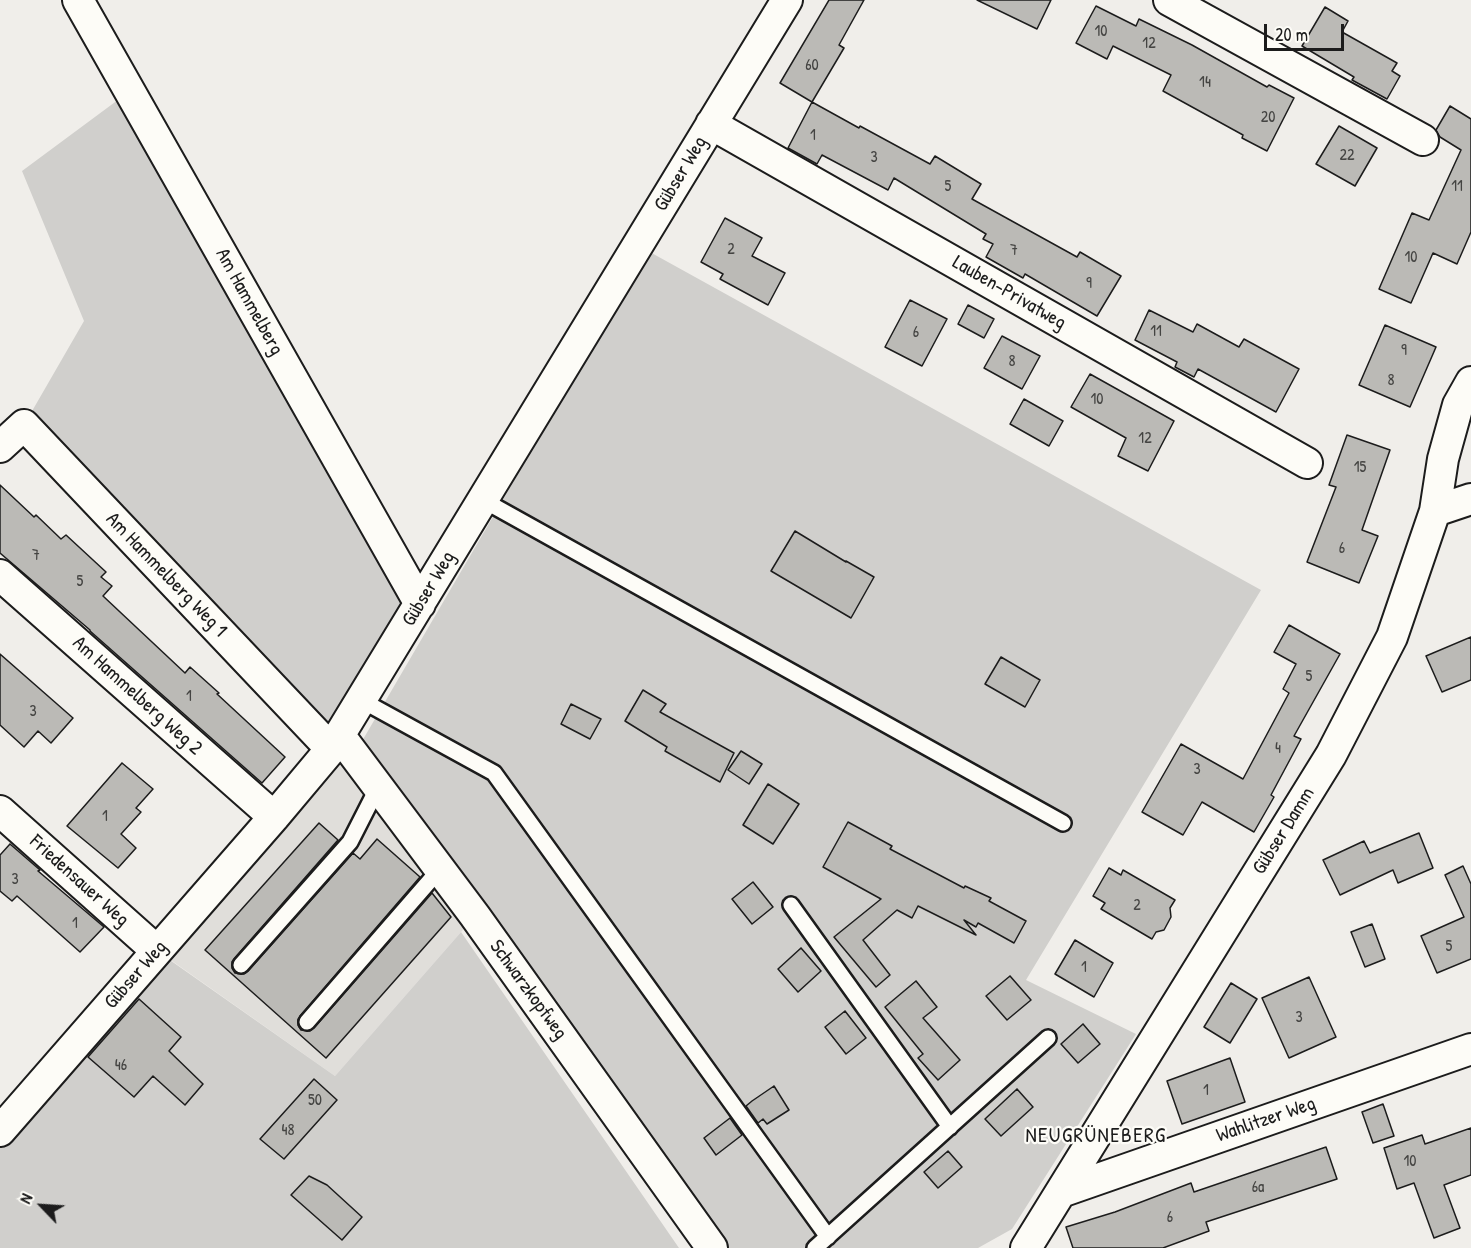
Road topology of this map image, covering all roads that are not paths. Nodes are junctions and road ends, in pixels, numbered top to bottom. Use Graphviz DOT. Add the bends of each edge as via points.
graph roads {
  1 [pos="78,0"];
  2 [pos="787,0"];
  3 [pos="1170,0"];
  4 [pos="711,124"];
  5 [pos="1423,140"];
  6 [pos="1471,382"];
  7 [pos="0,447"];
  8 [pos="1306,463"];
  9 [pos="1471,499"];
  10 [pos="483,500"];
  11 [pos="1435,511"];
  12 [pos="0,575"];
  13 [pos="420,604"];
  14 [pos="361,700"];
  15 [pos="336,743"];
  16 [pos="378,787"];
  17 [pos="0,811"];
  18 [pos="274,817"];
  19 [pos="1063,823"];
  20 [pos="440,869"];
  21 [pos="790,905"];
  22 [pos="158,951"];
  23 [pos="241,965"];
  24 [pos="307,1022"];
  25 [pos="1048,1038"];
  26 [pos="1471,1049"];
  27 [pos="950,1127"];
  28 [pos="1,1128"];
  29 [pos="1061,1192"];
  30 [pos="828,1237"];
  31 [pos="712,1248"];
  32 [pos="815,1248"];
  33 [pos="1026,1248"];
  1 -- 13 [label="street, Am Hammelberg"];
  2 -- 4 [label="street, Gübser Weg"];
  3 -- 5 [label="street"];
  4 -- 8 [label="street, Lauben-Privatweg"];
  4 -- 10 [label="street, Gübser Weg"];
  6 -- 11 [label="street, Gübser Damm" via="1458,405 1443,459"];
  7 -- 15 [label="street, Am Hammelberg Weg 1" via="24,424"];
  9 -- 11 [label="street"];
  10 -- 13 [label="street, Gübser Weg"];
  10 -- 19 [label="lane"];
  11 -- 29 [label="street, Gübser Damm" via="1392,637 1331,756"];
  12 -- 18 [label="street, Am Hammelberg Weg 2"];
  13 -- 14 [label="street, Gübser Weg"];
  14 -- 15 [label="street, Gübser Weg"];
  14 -- 30 [label="lane" via="494,773"];
  15 -- 16 [label="street, Schwarzkopfweg"];
  15 -- 18 [label="street, Gübser Weg"];
  16 -- 20 [label="street, Schwarzkopfweg"];
  16 -- 23 [label="lane" via="350,842"];
  17 -- 22 [label="street, Friedensauer Weg"];
  18 -- 22 [label="street, Gübser Weg"];
  20 -- 24 [label="lane"];
  20 -- 31 [label="street, Schwarzkopfweg"];
  21 -- 27 [label="lane"];
  22 -- 28 [label="street, Gübser Weg"];
  25 -- 27 [label="lane"];
  26 -- 29 [label="street, Wahlitzer Weg"];
  27 -- 30 [label="lane"];
  29 -- 33 [label="street, Gübser Damm"];
  30 -- 32 [label="lane"];
}
